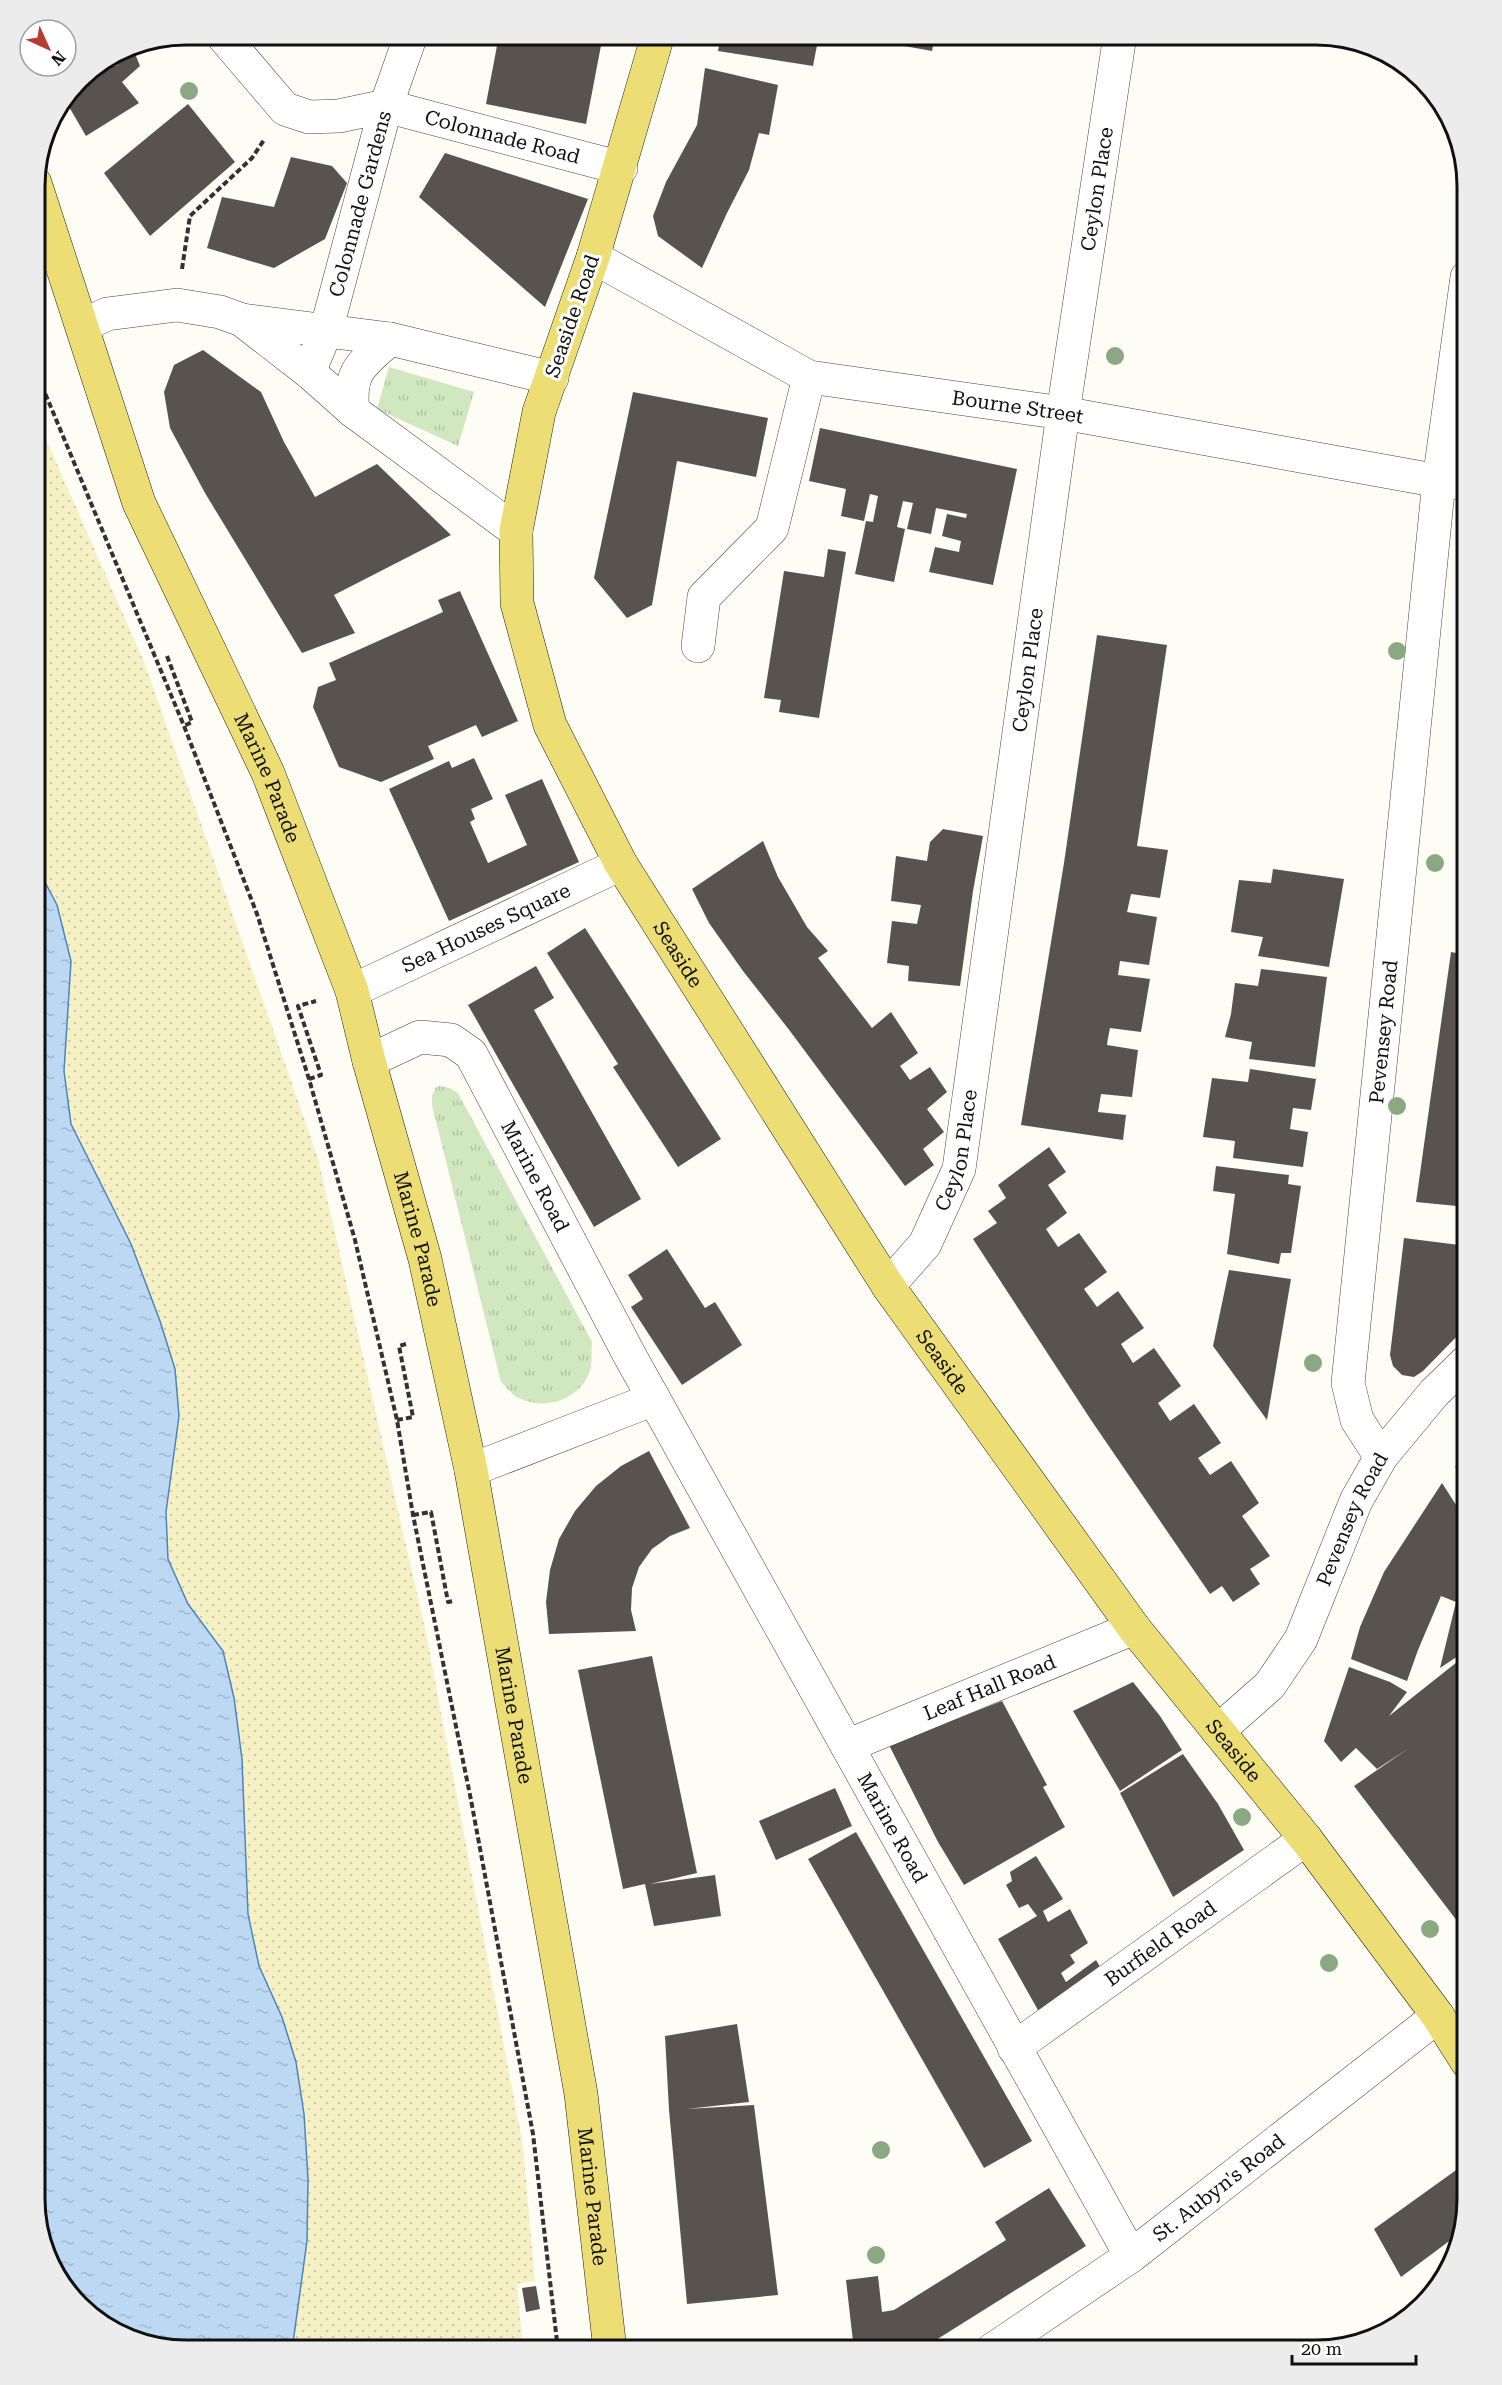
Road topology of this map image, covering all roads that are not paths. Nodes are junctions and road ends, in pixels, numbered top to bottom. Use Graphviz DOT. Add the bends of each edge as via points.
graph roads {
  1 [pos="231,45"];
  2 [pos="407,45"];
  3 [pos="655,45"];
  4 [pos="1118,45"];
  5 [pos="386,106"];
  6 [pos="621,168"];
  7 [pos="45,213"];
  8 [pos="593,257"];
  9 [pos="242,320"];
  10 [pos="82,326"];
  11 [pos="326,332"];
  12 [pos="390,339"];
  13 [pos="309,372"];
  14 [pos="809,377"];
  15 [pos="552,378"];
  16 [pos="352,411"];
  17 [pos="1063,413"];
  18 [pos="1457,423"];
  19 [pos="1453,482"];
  20 [pos="516,531"];
  21 [pos="517,603"];
  22 [pos="698,646"];
  23 [pos="621,864"];
  24 [pos="352,991"];
  25 [pos="369,1061"];
  26 [pos="888,1286"];
  27 [pos="1457,1370"];
  28 [pos="654,1399"];
  29 [pos="1381,1457"];
  30 [pos="471,1470"];
  31 [pos="1134,1628"];
  32 [pos="1218,1731"];
  33 [pos="847,1746"];
  34 [pos="1306,1839"];
  35 [pos="1438,2016"];
  36 [pos="1457,2046"];
  37 [pos="1014,2048"];
  38 [pos="1131,2256"];
  39 [pos="609,2340"];
  40 [pos="1007,2340"];
  1 -- 5 [label="street" via="285,110 309,117 339,116"];
  2 -- 5 [label="street, Colonnade Gardens"];
  3 -- 6 [label="main road, Seaside Road"];
  4 -- 17 [label="street, Ceylon Place"];
  5 -- 6 [label="street, Colonnade Road"];
  5 -- 11 [label="street, Colonnade Gardens"];
  6 -- 8 [label="main road, Seaside Road"];
  7 -- 10 [label="main road, Marine Parade"];
  8 -- 14 [label="street, Bourne Street"];
  8 -- 15 [label="main road, Seaside Road"];
  9 -- 10 [label="street" via="177,305 107,314"];
  9 -- 11 [label="street"];
  9 -- 13 [label="street"];
  10 -- 24 [label="main road, Marine Parade" via="139,503 268,773"];
  11 -- 12 [label="street"];
  11 -- 13 [label="street, Colonnade Gardens"];
  12 -- 15 [label="street"];
  12 -- 16 [label="street" via="360,366 350,390"];
  13 -- 16 [label="street"];
  14 -- 17 [label="street, Bourne Street"];
  14 -- 22 [label="street" via="772,528 704,597"];
  15 -- 20 [label="main road, Seaside Road" via="539,412"];
  16 -- 20 [label="street"];
  17 -- 19 [label="street, Bourne Street"];
  17 -- 26 [label="street, Ceylon Place" via="959,1169 925,1244"];
  18 -- 19 [label="street, Pevensey Road"];
  19 -- 29 [label="street, Pevensey Road" via="1348,1383 1357,1420"];
  20 -- 21 [label="main road, Seaside Road"];
  21 -- 23 [label="main road, Seaside" via="550,725"];
  23 -- 24 [label="street, Sea Houses Square"];
  23 -- 26 [label="main road, Seaside"];
  24 -- 25 [label="main road, Marine Parade"];
  25 -- 28 [label="street, Marine Road" via="420,1037 451,1040 471,1054"];
  25 -- 30 [label="main road, Marine Parade" via="425,1259"];
  26 -- 31 [label="main road, Seaside"];
  27 -- 29 [label="street"];
  28 -- 30 [label="street"];
  28 -- 33 [label="street, Marine Road"];
  29 -- 32 [label="street, Pevensey Road" via="1356,1501 1301,1639 1270,1685"];
  30 -- 39 [label="main road, Marine Parade" via="581,2094"];
  31 -- 32 [label="main road, Seaside"];
  31 -- 33 [label="street, Leaf Hall Road"];
  32 -- 34 [label="main road, Seaside"];
  33 -- 37 [label="street, Marine Road"];
  34 -- 35 [label="main road, Seaside"];
  34 -- 37 [label="street, Burfield Road"];
  35 -- 36 [label="main road, Seaside"];
  35 -- 38 [label="street, St. Aubyn's Road"];
  37 -- 38 [label="street, Marine Road"];
  38 -- 40 [label="street, St. Aubyn's Road"];
}
